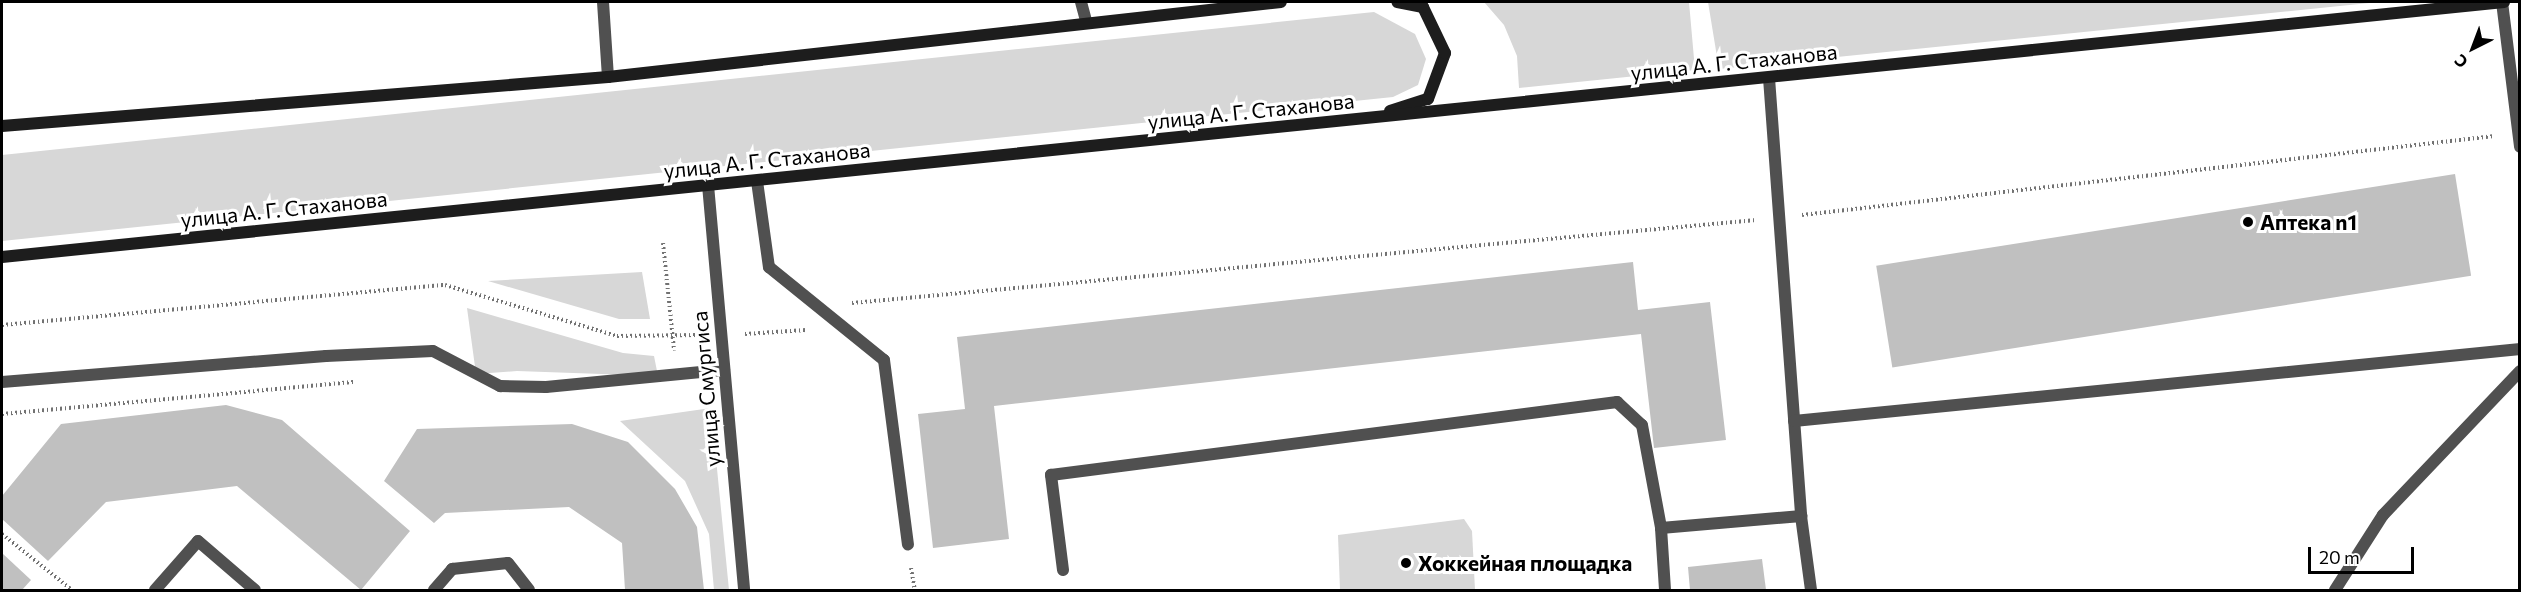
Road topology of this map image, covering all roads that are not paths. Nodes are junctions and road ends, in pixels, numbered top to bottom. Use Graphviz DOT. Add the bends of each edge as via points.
graph roads {
  1 [pos="603,2"];
  2 [pos="1081,2"];
  3 [pos="1281,2"];
  4 [pos="1397,2"];
  5 [pos="2503,2"];
  6 [pos="1086,21"];
  7 [pos="608,77"];
  8 [pos="1770,78"];
  9 [pos="1366,119"];
  10 [pos="2,126"];
  11 [pos="2520,147"];
  12 [pos="757,181"];
  13 [pos="708,185"];
  14 [pos="2,257"];
  15 [pos="2520,348"];
  16 [pos="724,370"];
  17 [pos="2520,371"];
  18 [pos="2,382"];
  19 [pos="1794,421"];
  20 [pos="1801,516"];
  21 [pos="1661,528"];
  22 [pos="908,544"];
  23 [pos="1063,570"];
  24 [pos="155,591"];
  25 [pos="255,591"];
  26 [pos="434,591"];
  27 [pos="529,591"];
  28 [pos="744,591"];
  29 [pos="1665,591"];
  30 [pos="1811,591"];
  31 [pos="2335,591"];
  1 -- 7 [label="street"];
  2 -- 6 [label="street"];
  3 -- 6 [label="main road"];
  4 -- 9 [label="main road" via="1423,7 1445,53 1428,99"];
  5 -- 8 [label="main road, улица А. Г. Стаханова"];
  5 -- 11 [label="street"];
  6 -- 7 [label="main road"];
  7 -- 10 [label="main road"];
  8 -- 9 [label="main road, улица А. Г. Стаханова"];
  8 -- 19 [label="street"];
  9 -- 12 [label="main road, улица А. Г. Стаханова"];
  12 -- 13 [label="main road, улица А. Г. Стаханова"];
  12 -- 22 [label="street" via="769,267 884,360"];
  13 -- 14 [label="main road, улица А. Г. Стаханова"];
  13 -- 16 [label="street, улица Смургиса"];
  15 -- 19 [label="street"];
  16 -- 18 [label="street" via="546,387 500,386 433,351"];
  16 -- 28 [label="street, улица Смургиса"];
  17 -- 31 [label="street" via="2383,515"];
  19 -- 20 [label="street"];
  20 -- 21 [label="street"];
  20 -- 30 [label="street"];
  21 -- 23 [label="street" via="1642,425 1617,402 1051,475"];
  21 -- 29 [label="street"];
  24 -- 25 [label="street" via="198,541"];
  26 -- 27 [label="street" via="452,569 508,563"];
}
